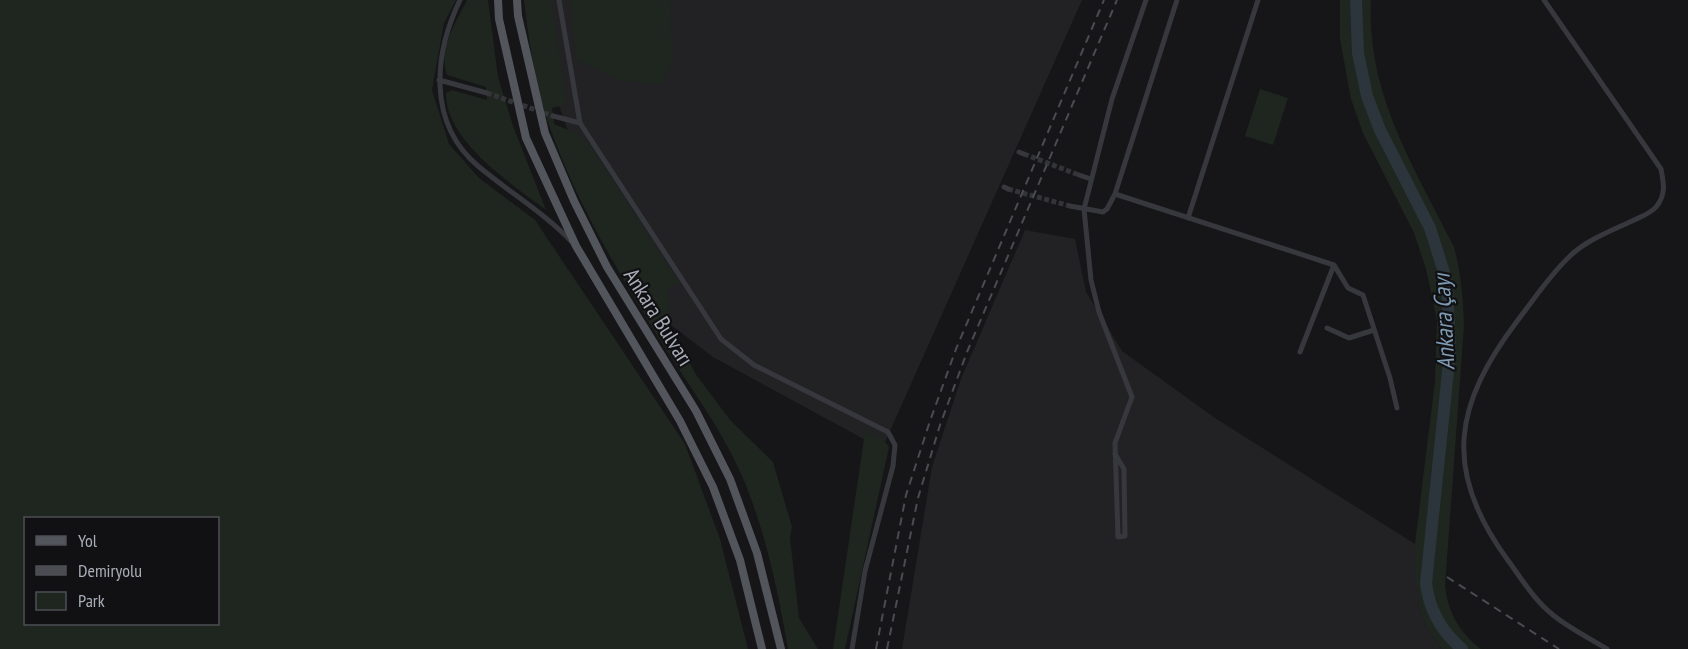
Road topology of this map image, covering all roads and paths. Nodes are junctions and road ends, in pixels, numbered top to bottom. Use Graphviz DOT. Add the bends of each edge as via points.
graph roads {
  1 [pos="460,0"];
  2 [pos="498,0"];
  3 [pos="517,0"];
  4 [pos="558,0"];
  5 [pos="1146,0"];
  6 [pos="1177,0"];
  7 [pos="1258,0"];
  8 [pos="1544,0"];
  9 [pos="439,80"];
  10 [pos="487,93"];
  11 [pos="553,116"];
  12 [pos="580,123"];
  13 [pos="1079,175"];
  14 [pos="1091,178"];
  15 [pos="1115,194"];
  16 [pos="1070,206"];
  17 [pos="1084,209"];
  18 [pos="1188,218"];
  19 [pos="576,246"];
  20 [pos="1335,265"];
  21 [pos="1327,328"];
  22 [pos="1374,330"];
  23 [pos="1300,352"];
  24 [pos="1397,408"];
  25 [pos="1115,454"];
  26 [pos="762,649"];
  27 [pos="781,649"];
  28 [pos="852,649"];
  29 [pos="1607,649"];
  1 -- 9 [label="street" via="441,50"];
  2 -- 19 [label="main road, Ankara Bulvarı" via="526,138"];
  3 -- 27 [label="main road, Ankara Bulvarı" via="545,133 607,267 696,411 730,479 757,554"];
  4 -- 12 [label="street"];
  5 -- 14 [label="street" via="1126,53"];
  6 -- 15 [label="street"];
  7 -- 18 [label="street"];
  8 -- 29 [label="street" via="1661,169 1663,197 1652,211 1598,237 1570,256 1494,352 1470,404 1465,465 1473,503 1483,525 1535,597 1552,615"];
  9 -- 10 [label="street"];
  9 -- 19 [label="street" via="442,110 454,136 476,164 546,217"];
  11 -- 12 [label="street"];
  12 -- 28 [label="street" via="721,339 754,365 888,432 895,445 865,571"];
  13 -- 14 [label="street"];
  14 -- 17 [label="street"];
  15 -- 17 [label="street" via="1103,212"];
  15 -- 18 [label="street"];
  16 -- 17 [label="street"];
  17 -- 25 [label="street" via="1099,312 1132,397 1117,435"];
  18 -- 20 [label="street"];
  19 -- 26 [label="main road, Ankara Bulvarı" via="680,421 713,487 740,560"];
  20 -- 22 [label="street" via="1348,288 1363,295"];
  20 -- 23 [label="street"];
  21 -- 22 [label="street" via="1349,338"];
  22 -- 24 [label="street"];
  25 -- 25 [label="street" via="1124,469 1125,536 1118,537"];
}
